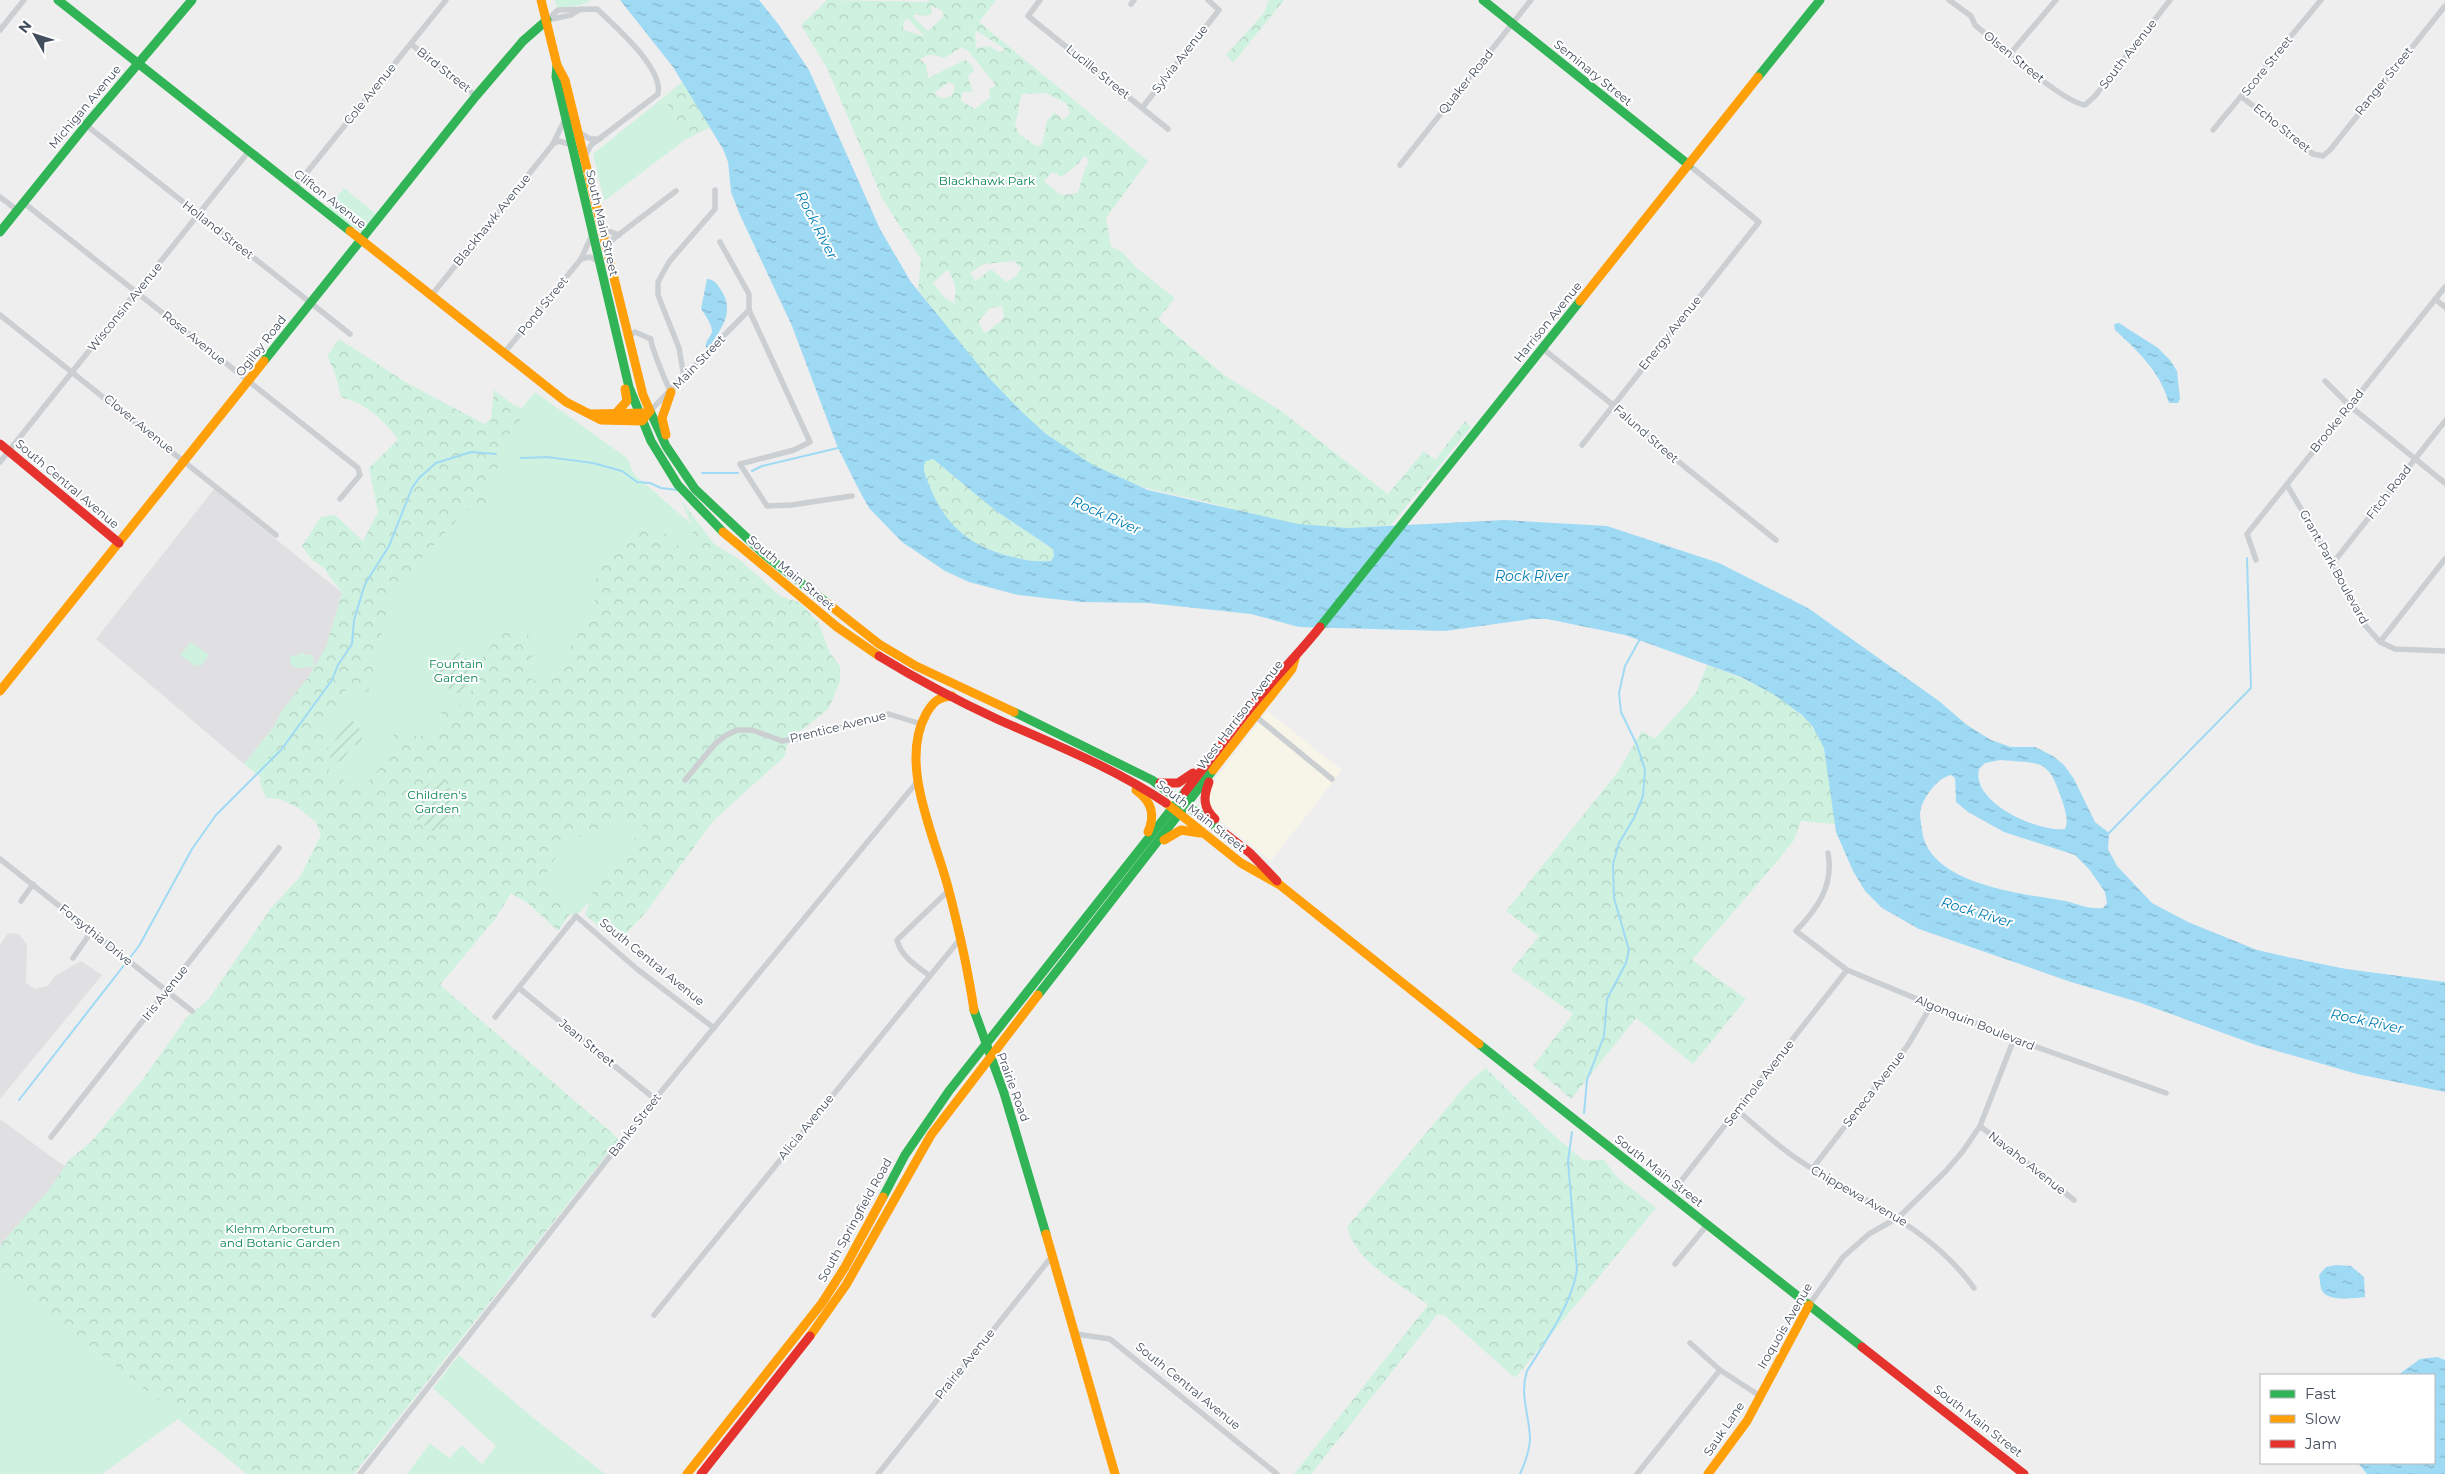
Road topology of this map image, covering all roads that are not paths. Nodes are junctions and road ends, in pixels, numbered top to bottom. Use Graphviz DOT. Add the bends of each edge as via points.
graph roads {
  1 [pos="24,0"];
  2 [pos="58,0"];
  3 [pos="192,0"];
  4 [pos="446,0"];
  5 [pos="541,0"];
  6 [pos="1040,0"];
  7 [pos="1208,0"];
  8 [pos="1483,0"];
  9 [pos="1531,0"];
  10 [pos="1820,0"];
  11 [pos="1950,0"];
  12 [pos="2056,0"];
  13 [pos="2170,0"];
  14 [pos="2320,0"];
  15 [pos="70,4"];
  16 [pos="2445,6"];
  17 [pos="546,20"];
  18 [pos="1512,24"];
  19 [pos="0,30"];
  20 [pos="411,44"];
  21 [pos="2010,54"];
  22 [pos="138,64"];
  23 [pos="557,65"];
  24 [pos="476,96"];
  25 [pos="2242,97"];
  26 [pos="2085,106"];
  27 [pos="1142,108"];
  28 [pos="565,119"];
  29 [pos="86,125"];
  30 [pos="1168,129"];
  31 [pos="2213,130"];
  32 [pos="577,132"];
  33 [pos="600,139"];
  34 [pos="554,144"];
  35 [pos="572,145"];
  36 [pos="249,151"];
  37 [pos="2323,156"];
  38 [pos="584,158"];
  39 [pos="1400,165"];
  40 [pos="1689,165"];
  41 [pos="295,187"];
  42 [pos="715,190"];
  43 [pos="676,191"];
  44 [pos="0,197"];
  45 [pos="24,203"];
  46 [pos="17,210"];
  47 [pos="198,214"];
  48 [pos="601,228"];
  49 [pos="0,232"];
  50 [pos="592,235"];
  51 [pos="619,235"];
  52 [pos="361,240"];
  53 [pos="720,242"];
  54 [pos="607,252"];
  55 [pos="581,259"];
  56 [pos="598,261"];
  57 [pos="2445,287"];
  58 [pos="137,293"];
  59 [pos="431,296"];
  60 [pos="2435,299"];
  61 [pos="310,303"];
  62 [pos="2445,307"];
  63 [pos="749,310"];
  64 [pos="0,315"];
  65 [pos="350,334"];
  66 [pos="628,337"];
  67 [pos="1542,348"];
  68 [pos="504,353"];
  69 [pos="621,354"];
  70 [pos="73,371"];
  71 [pos="684,377"];
  72 [pos="2325,381"];
  73 [pos="249,382"];
  74 [pos="671,392"];
  75 [pos="1613,404"];
  76 [pos="2350,406"];
  77 [pos="649,412"];
  78 [pos="615,414"];
  79 [pos="588,415"];
  80 [pos="641,417"];
  81 [pos="2445,422"];
  82 [pos="0,444"];
  83 [pos="1582,445"];
  84 [pos="9,451"];
  85 [pos="2415,459"];
  86 [pos="184,461"];
  87 [pos="0,462"];
  88 [pos="2445,483"];
  89 [pos="2286,485"];
  90 [pos="852,496"];
  91 [pos="340,499"];
  92 [pos="719,514"];
  93 [pos="276,534"];
  94 [pos="1776,540"];
  95 [pos="118,543"];
  96 [pos="2445,559"];
  97 [pos="2256,560"];
  98 [pos="2333,562"];
  99 [pos="2380,642"];
  100 [pos="2445,651"];
  101 [pos="1295,659"];
  102 [pos="925,683"];
  103 [pos="0,691"];
  104 [pos="952,696"];
  105 [pos="930,707"];
  106 [pos="1250,714"];
  107 [pos="922,724"];
  108 [pos="1076,753"];
  109 [pos="1217,767"];
  110 [pos="1332,779"];
  111 [pos="686,780"];
  112 [pos="1152,780"];
  113 [pos="917,782"];
  114 [pos="1179,798"];
  115 [pos="1188,804"];
  116 [pos="1172,807"];
  117 [pos="1180,814"];
  118 [pos="1212,839"];
  119 [pos="279,848"];
  120 [pos="1828,852"];
  121 [pos="1136,853"];
  122 [pos="0,859"];
  123 [pos="1267,869"];
  124 [pos="33,884"];
  125 [pos="1280,886"];
  126 [pos="949,890"];
  127 [pos="21,901"];
  128 [pos="1103,912"];
  129 [pos="91,932"];
  130 [pos="960,939"];
  131 [pos="73,958"];
  132 [pos="1847,970"];
  133 [pos="930,976"];
  134 [pos="519,988"];
  135 [pos="167,991"];
  136 [pos="1931,1006"];
  137 [pos="192,1012"];
  138 [pos="495,1017"];
  139 [pos="714,1028"];
  140 [pos="2014,1040"];
  141 [pos="985,1045"];
  142 [pos="989,1057"];
  143 [pos="2166,1093"];
  144 [pos="655,1099"];
  145 [pos="1737,1110"];
  146 [pos="1980,1126"];
  147 [pos="51,1137"];
  148 [pos="1812,1169"];
  149 [pos="1670,1195"];
  150 [pos="2074,1200"];
  151 [pos="1899,1217"];
  152 [pos="1706,1225"];
  153 [pos="1053,1255"];
  154 [pos="1675,1264"];
  155 [pos="1974,1288"];
  156 [pos="1809,1305"];
  157 [pos="654,1315"];
  158 [pos="1076,1334"];
  159 [pos="1690,1343"];
  160 [pos="1720,1370"];
  161 [pos="1760,1396"];
  162 [pos="360,1474"];
  163 [pos="687,1474"];
  164 [pos="701,1474"];
  165 [pos="878,1474"];
  166 [pos="1115,1474"];
  167 [pos="1277,1474"];
  168 [pos="1636,1474"];
  169 [pos="1708,1474"];
  170 [pos="2024,1474"];
  1 -- 19 [label="street"];
  2 -- 15 [label="main road, Clifton Avenue"];
  3 -- 22 [label="main road, Michigan Avenue"];
  4 -- 20 [label="street, Cole Avenue"];
  5 -- 17 [label="main road, South Main Street"];
  6 -- 27 [label="street, Lucille Street" via="1028,16"];
  7 -- 27 [label="street, Sylvia Avenue" via="1219,10"];
  8 -- 18 [label="main road, Seminary Street"];
  9 -- 18 [label="street, Quaker Road"];
  10 -- 40 [label="main road, Harrison Avenue"];
  11 -- 21 [label="street, Olsen Street"];
  12 -- 21 [label="street"];
  13 -- 26 [label="street, South Avenue"];
  14 -- 25 [label="street, Score Street"];
  15 -- 22 [label="main road, Clifton Avenue"];
  16 -- 37 [label="street, Ranger Street"];
  17 -- 23 [label="main road, South Main Street"];
  17 -- 24 [label="main road, Ogilby Road" via="523,41"];
  17 -- 33 [label="street" via="558,10 597,10 634,46 659,80 658,94"];
  18 -- 39 [label="street, Quaker Road"];
  18 -- 40 [label="main road, Seminary Street"];
  20 -- 24 [label="street, Bird Street"];
  20 -- 41 [label="street, Cole Avenue"];
  21 -- 26 [label="street, Olsen Street" via="2075,104"];
  22 -- 29 [label="main road, Michigan Avenue"];
  22 -- 36 [label="main road, Clifton Avenue"];
  23 -- 28 [label="main road, South Main Street" via="556,77"];
  23 -- 32 [label="main road, South Main Street"];
  24 -- 52 [label="main road, Ogilby Road"];
  25 -- 31 [label="street, Score Street"];
  25 -- 37 [label="street, Echo Street" via="2312,154"];
  27 -- 30 [label="street, Lucille Street"];
  28 -- 34 [label="street, Blackhawk Avenue"];
  28 -- 35 [label="main road, South Main Street"];
  29 -- 45 [label="main road, Michigan Avenue"];
  29 -- 47 [label="street, Holland Street"];
  32 -- 33 [label="street" via="590,139"];
  32 -- 38 [label="main road, South Main Street"];
  33 -- 38 [label="street" via="589,148"];
  34 -- 35 [label="street" via="559,141"];
  34 -- 59 [label="street, Blackhawk Avenue"];
  35 -- 50 [label="main road, South Main Street"];
  36 -- 41 [label="main road, Clifton Avenue"];
  36 -- 47 [label="street, Wisconsin Avenue"];
  38 -- 48 [label="main road, South Main Street"];
  40 -- 67 [label="main road, Harrison Avenue"];
  40 -- 75 [label="street, Energy Avenue" via="1759,222"];
  41 -- 52 [label="main road, Clifton Avenue"];
  42 -- 71 [label="street" via="715,209 668,262 658,282 658,295 679,348"];
  43 -- 51 [label="street"];
  44 -- 46 [label="street"];
  45 -- 46 [label="main road, Michigan Avenue"];
  45 -- 58 [label="street, Rose Avenue"];
  46 -- 49 [label="main road, Michigan Avenue"];
  47 -- 58 [label="street, Wisconsin Avenue"];
  47 -- 61 [label="street, Holland Street"];
  48 -- 51 [label="street"];
  48 -- 54 [label="main road, South Main Street"];
  50 -- 55 [label="street, Pond Street"];
  50 -- 56 [label="main road, South Main Street"];
  51 -- 54 [label="street" via="610,242"];
  52 -- 59 [label="main road, Clifton Avenue"];
  52 -- 61 [label="main road, Ogilby Road"];
  53 -- 63 [label="street" via="749,294"];
  54 -- 66 [label="main road, South Main Street"];
  55 -- 56 [label="street" via="590,257"];
  55 -- 68 [label="street, Pond Street"];
  56 -- 69 [label="main road, South Main Street"];
  57 -- 60 [label="street, Brooke Road"];
  58 -- 70 [label="street, Wisconsin Avenue"];
  58 -- 73 [label="street, Rose Avenue"];
  59 -- 68 [label="main road, Clifton Avenue"];
  60 -- 62 [label="street"];
  60 -- 76 [label="street, Brooke Road"];
  61 -- 65 [label="street, Holland Street"];
  61 -- 73 [label="main road, Ogilby Road"];
  63 -- 71 [label="street, Main Street"];
  63 -- 90 [label="street" via="810,442 794,450 740,464 767,506"];
  64 -- 70 [label="street, Clover Avenue"];
  66 -- 74 [label="street" via="635,332 651,339"];
  66 -- 77 [label="main road, South Main Street"];
  67 -- 75 [label="street, Falund Street"];
  67 -- 101 [label="main road, Harrison Avenue"];
  68 -- 79 [label="main road, Clifton Avenue" via="566,402"];
  69 -- 78 [label="main road" via="619,364 628,398 625,406"];
  69 -- 80 [label="main road, South Main Street"];
  70 -- 84 [label="street, Wisconsin Avenue"];
  70 -- 86 [label="street, Clover Avenue"];
  71 -- 74 [label="street, Main Street"];
  72 -- 76 [label="street"];
  73 -- 86 [label="main road, Ogilby Road"];
  73 -- 91 [label="street, Rose Avenue" via="358,468 360,475"];
  74 -- 77 [label="street, Main Street"];
  74 -- 92 [label="main road" via="663,412 664,432"];
  75 -- 83 [label="street, Energy Avenue"];
  75 -- 94 [label="street, Falund Street"];
  76 -- 85 [label="street"];
  76 -- 89 [label="street, Brooke Road"];
  77 -- 80 [label="main road, Clifton Avenue"];
  77 -- 92 [label="main road, South Main Street" via="678,465"];
  78 -- 79 [label="main road, Clifton Avenue"];
  78 -- 80 [label="main road, Clifton Avenue"];
  79 -- 80 [label="main road, Clifton Avenue" via="608,421"];
  80 -- 102 [label="main road, South Main Street" via="651,441 678,485 715,526 837,628"];
  81 -- 85 [label="street, Fitch Road"];
  82 -- 84 [label="main road, South Central Avenue"];
  84 -- 87 [label="street, Wisconsin Avenue"];
  84 -- 95 [label="main road, South Central Avenue"];
  85 -- 88 [label="street"];
  85 -- 98 [label="street, Fitch Road"];
  86 -- 93 [label="street, Clover Avenue"];
  86 -- 95 [label="main road, Ogilby Road"];
  89 -- 97 [label="street, Brooke Road" via="2247,534"];
  89 -- 98 [label="street, Grant Park Boulevard"];
  92 -- 112 [label="main road, South Main Street" via="847,621 897,656 1101,752"];
  95 -- 103 [label="main road, Ogilby Road"];
  96 -- 99 [label="street"];
  98 -- 99 [label="street, Grant Park Boulevard" via="2364,624"];
  99 -- 100 [label="street" via="2396,649"];
  101 -- 106 [label="main road, West Harrison Avenue"];
  102 -- 104 [label="main road, South Main Street"];
  102 -- 105 [label="main road" via="931,693"];
  104 -- 105 [label="main road" via="941,697"];
  104 -- 108 [label="main road, South Main Street"];
  105 -- 107 [label="main road, Prairie Road"];
  106 -- 109 [label="main road, West Harrison Avenue"];
  106 -- 110 [label="street"];
  106 -- 112 [label="main road" via="1230,728 1190,778 1170,785"];
  106 -- 114 [label="main road, West Harrison Avenue"];
  107 -- 111 [label="street, Prentice Avenue" via="889,714 813,736 782,741 752,730 737,730 715,744"];
  107 -- 113 [label="main road, Prairie Road" via="916,752"];
  108 -- 116 [label="main road, South Main Street" via="1119,774"];
  108 -- 121 [label="main road" via="1150,802 1152,823"];
  109 -- 115 [label="main road, West Harrison Avenue"];
  109 -- 123 [label="main road" via="1206,787 1205,808 1258,855"];
  112 -- 114 [label="main road, South Main Street"];
  113 -- 126 [label="main road, Prairie Road"];
  113 -- 139 [label="street, Banks Street"];
  114 -- 115 [label="main road, South Main Street"];
  114 -- 116 [label="main road, West Harrison Avenue"];
  115 -- 117 [label="main road, West Harrison Avenue"];
  115 -- 123 [label="main road, South Main Street"];
  116 -- 117 [label="main road, South Main Street"];
  116 -- 121 [label="main road, West Harrison Avenue"];
  117 -- 118 [label="main road, South Main Street"];
  117 -- 128 [label="main road, West Harrison Avenue"];
  118 -- 125 [label="main road, South Main Street" via="1247,867"];
  118 -- 128 [label="main road" via="1187,829 1168,835"];
  119 -- 135 [label="street, Iris Avenue"];
  120 -- 132 [label="street, Algonquin Boulevard" via="1830,879 1817,904 1796,930"];
  121 -- 141 [label="main road, West Harrison Avenue"];
  122 -- 124 [label="street, Forsythia Drive"];
  123 -- 125 [label="main road, South Main Street"];
  124 -- 127 [label="street"];
  124 -- 129 [label="street, Forsythia Drive"];
  125 -- 149 [label="main road, South Main Street"];
  126 -- 130 [label="main road, Prairie Road"];
  126 -- 133 [label="street" via="896,940 906,958"];
  128 -- 142 [label="main road, West Harrison Avenue"];
  129 -- 131 [label="street"];
  129 -- 135 [label="street, Forsythia Drive"];
  130 -- 133 [label="street, Alicia Avenue"];
  130 -- 141 [label="main road, Prairie Road" via="976,1019"];
  132 -- 136 [label="street, Algonquin Boulevard"];
  132 -- 145 [label="street, Seminole Avenue"];
  133 -- 157 [label="street, Alicia Avenue"];
  134 -- 138 [label="street"];
  134 -- 139 [label="street, South Central Avenue" via="576,916"];
  134 -- 144 [label="street, Jean Street"];
  135 -- 137 [label="street, Forsythia Drive"];
  135 -- 147 [label="street, Iris Avenue"];
  136 -- 140 [label="street, Algonquin Boulevard"];
  136 -- 148 [label="street, Seneca Avenue" via="1908,1045"];
  139 -- 144 [label="street, Banks Street"];
  140 -- 143 [label="street, Algonquin Boulevard"];
  140 -- 146 [label="street, Iroquois Avenue"];
  141 -- 142 [label="main road, Prairie Road"];
  141 -- 163 [label="main road, South Springfield Road" via="921,1130 822,1303"];
  142 -- 153 [label="main road, Prairie Road" via="1004,1093"];
  142 -- 164 [label="main road, South Springfield Road" via="925,1142 864,1258 831,1309"];
  144 -- 162 [label="street, Banks Street"];
  145 -- 148 [label="street, Chippewa Avenue" via="1787,1153"];
  145 -- 149 [label="street, Seminole Avenue"];
  146 -- 150 [label="street, Navaho Avenue"];
  146 -- 151 [label="street, Iroquois Avenue" via="1946,1171"];
  148 -- 151 [label="street, Chippewa Avenue"];
  149 -- 152 [label="main road, South Main Street"];
  151 -- 155 [label="street, Chippewa Avenue" via="1922,1234 1965,1275"];
  151 -- 156 [label="street, Iroquois Avenue" via="1869,1234 1843,1257"];
  152 -- 154 [label="street"];
  152 -- 156 [label="main road, South Main Street"];
  153 -- 158 [label="main road, Prairie Road"];
  153 -- 165 [label="street, Prairie Avenue"];
  156 -- 161 [label="main road, Iroquois Avenue"];
  156 -- 170 [label="main road, South Main Street"];
  158 -- 166 [label="main road, Prairie Road"];
  158 -- 167 [label="street, South Central Avenue" via="1110,1339"];
  159 -- 160 [label="street"];
  160 -- 161 [label="street"];
  160 -- 168 [label="street"];
  161 -- 169 [label="main road, Sauk Lane" via="1747,1421"];
}
